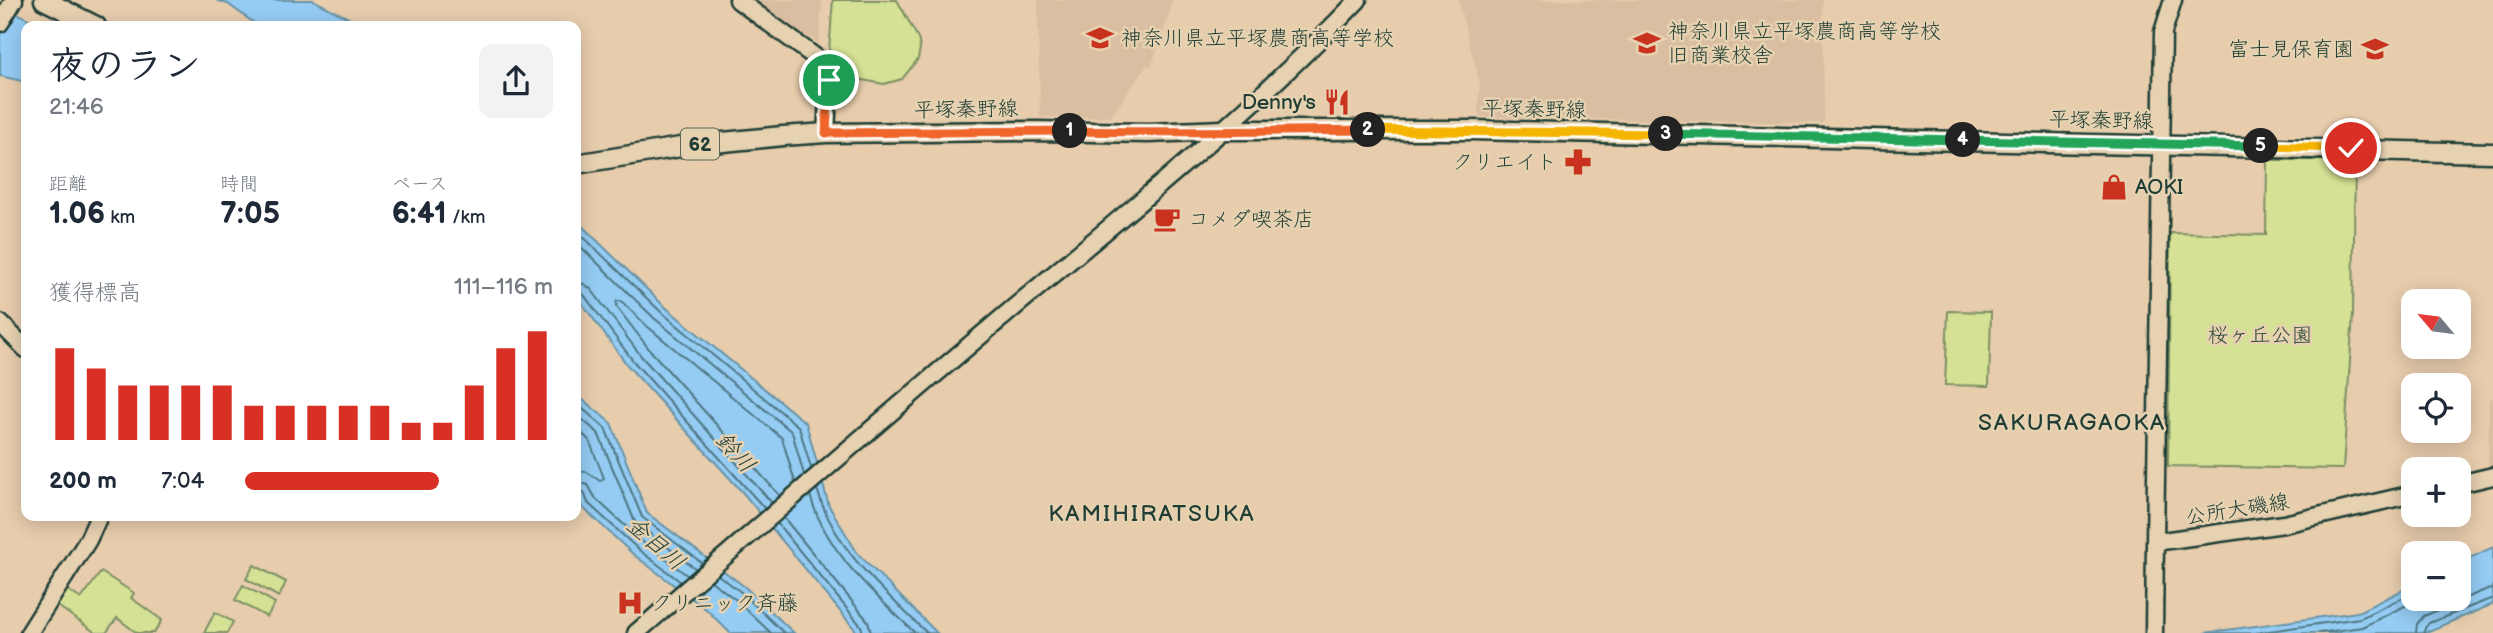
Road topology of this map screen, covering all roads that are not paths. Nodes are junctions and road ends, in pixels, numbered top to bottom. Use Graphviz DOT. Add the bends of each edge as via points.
graph roads {
  1 [pos="44,0"];
  2 [pos="738,0"];
  3 [pos="1358,0"];
  4 [pos="2173,0"];
  5 [pos="13,2"];
  6 [pos="86,21"];
  7 [pos="0,23"];
  8 [pos="1223,130"];
  9 [pos="826,133"];
  10 [pos="2160,144"];
  11 [pos="2493,153"];
  12 [pos="581,163"];
  13 [pos="0,323"];
  14 [pos="21,344"];
  15 [pos="2493,476"];
  16 [pos="2471,481"];
  17 [pos="2401,497"];
  18 [pos="97,521"];
  19 [pos="2154,551"];
  20 [pos="29,633"];
  21 [pos="636,633"];
  22 [pos="2154,633"];
  1 -- 6 [label="main road"];
  2 -- 9 [label="street" via="826,65"];
  3 -- 8 [label="street"];
  4 -- 10 [label="street" via="2163,32"];
  5 -- 7 [label="street"];
  8 -- 9 [label="main road, 平塚秦野線 / 62"];
  8 -- 10 [label="main road, 平塚秦野線 / 62" via="1485,130"];
  8 -- 21 [label="street"];
  9 -- 12 [label="main road, 平塚秦野線 / 62" via="739,139"];
  10 -- 11 [label="main road, 平塚秦野線 / 62"];
  10 -- 19 [label="street"];
  13 -- 14 [label="street"];
  15 -- 16 [label="street"];
  17 -- 19 [label="street, 公所大磯線"];
  18 -- 20 [label="street"];
  19 -- 22 [label="street"];
}
